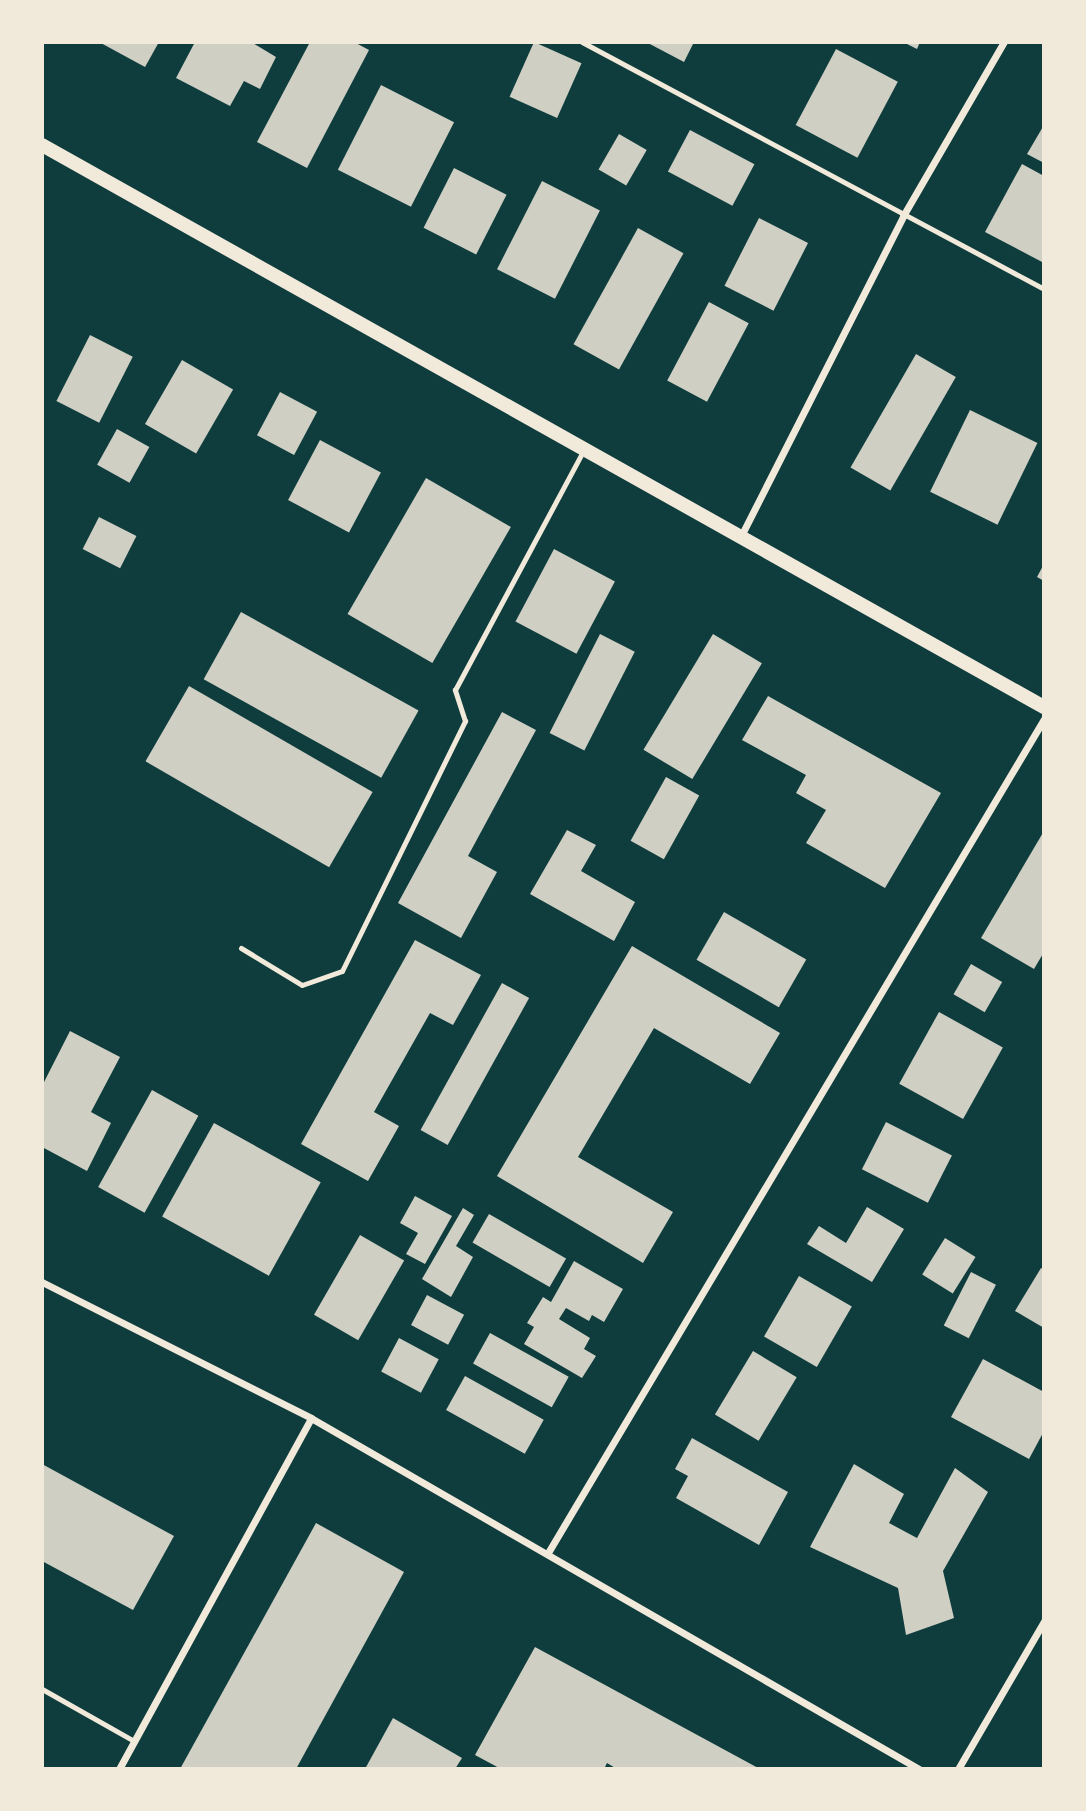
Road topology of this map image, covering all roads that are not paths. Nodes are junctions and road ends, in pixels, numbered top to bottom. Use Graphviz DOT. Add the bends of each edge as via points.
graph roads {
  1 [pos="582,42"];
  2 [pos="1004,42"];
  3 [pos="42,145"];
  4 [pos="903,216"];
  5 [pos="1044,289"];
  6 [pos="585,447"];
  7 [pos="742,534"];
  8 [pos="1044,707"];
  9 [pos="1044,719"];
  10 [pos="241,948"];
  11 [pos="42,1282"];
  12 [pos="311,1418"];
  13 [pos="549,1551"];
  14 [pos="1044,1621"];
  15 [pos="42,1690"];
  16 [pos="134,1741"];
  17 [pos="118,1769"];
  18 [pos="919,1769"];
  19 [pos="958,1769"];
  1 -- 4 [label="lane"];
  2 -- 4 [label="street"];
  3 -- 6 [label="main road"];
  4 -- 5 [label="lane"];
  4 -- 7 [label="street"];
  6 -- 7 [label="main road"];
  6 -- 10 [label="lane" via="455,690 465,721 342,971 302,985"];
  7 -- 8 [label="main road"];
  9 -- 13 [label="street"];
  11 -- 12 [label="street"];
  12 -- 13 [label="street"];
  12 -- 16 [label="street"];
  13 -- 18 [label="street"];
  14 -- 19 [label="street"];
  15 -- 16 [label="lane"];
  16 -- 17 [label="street"];
}
